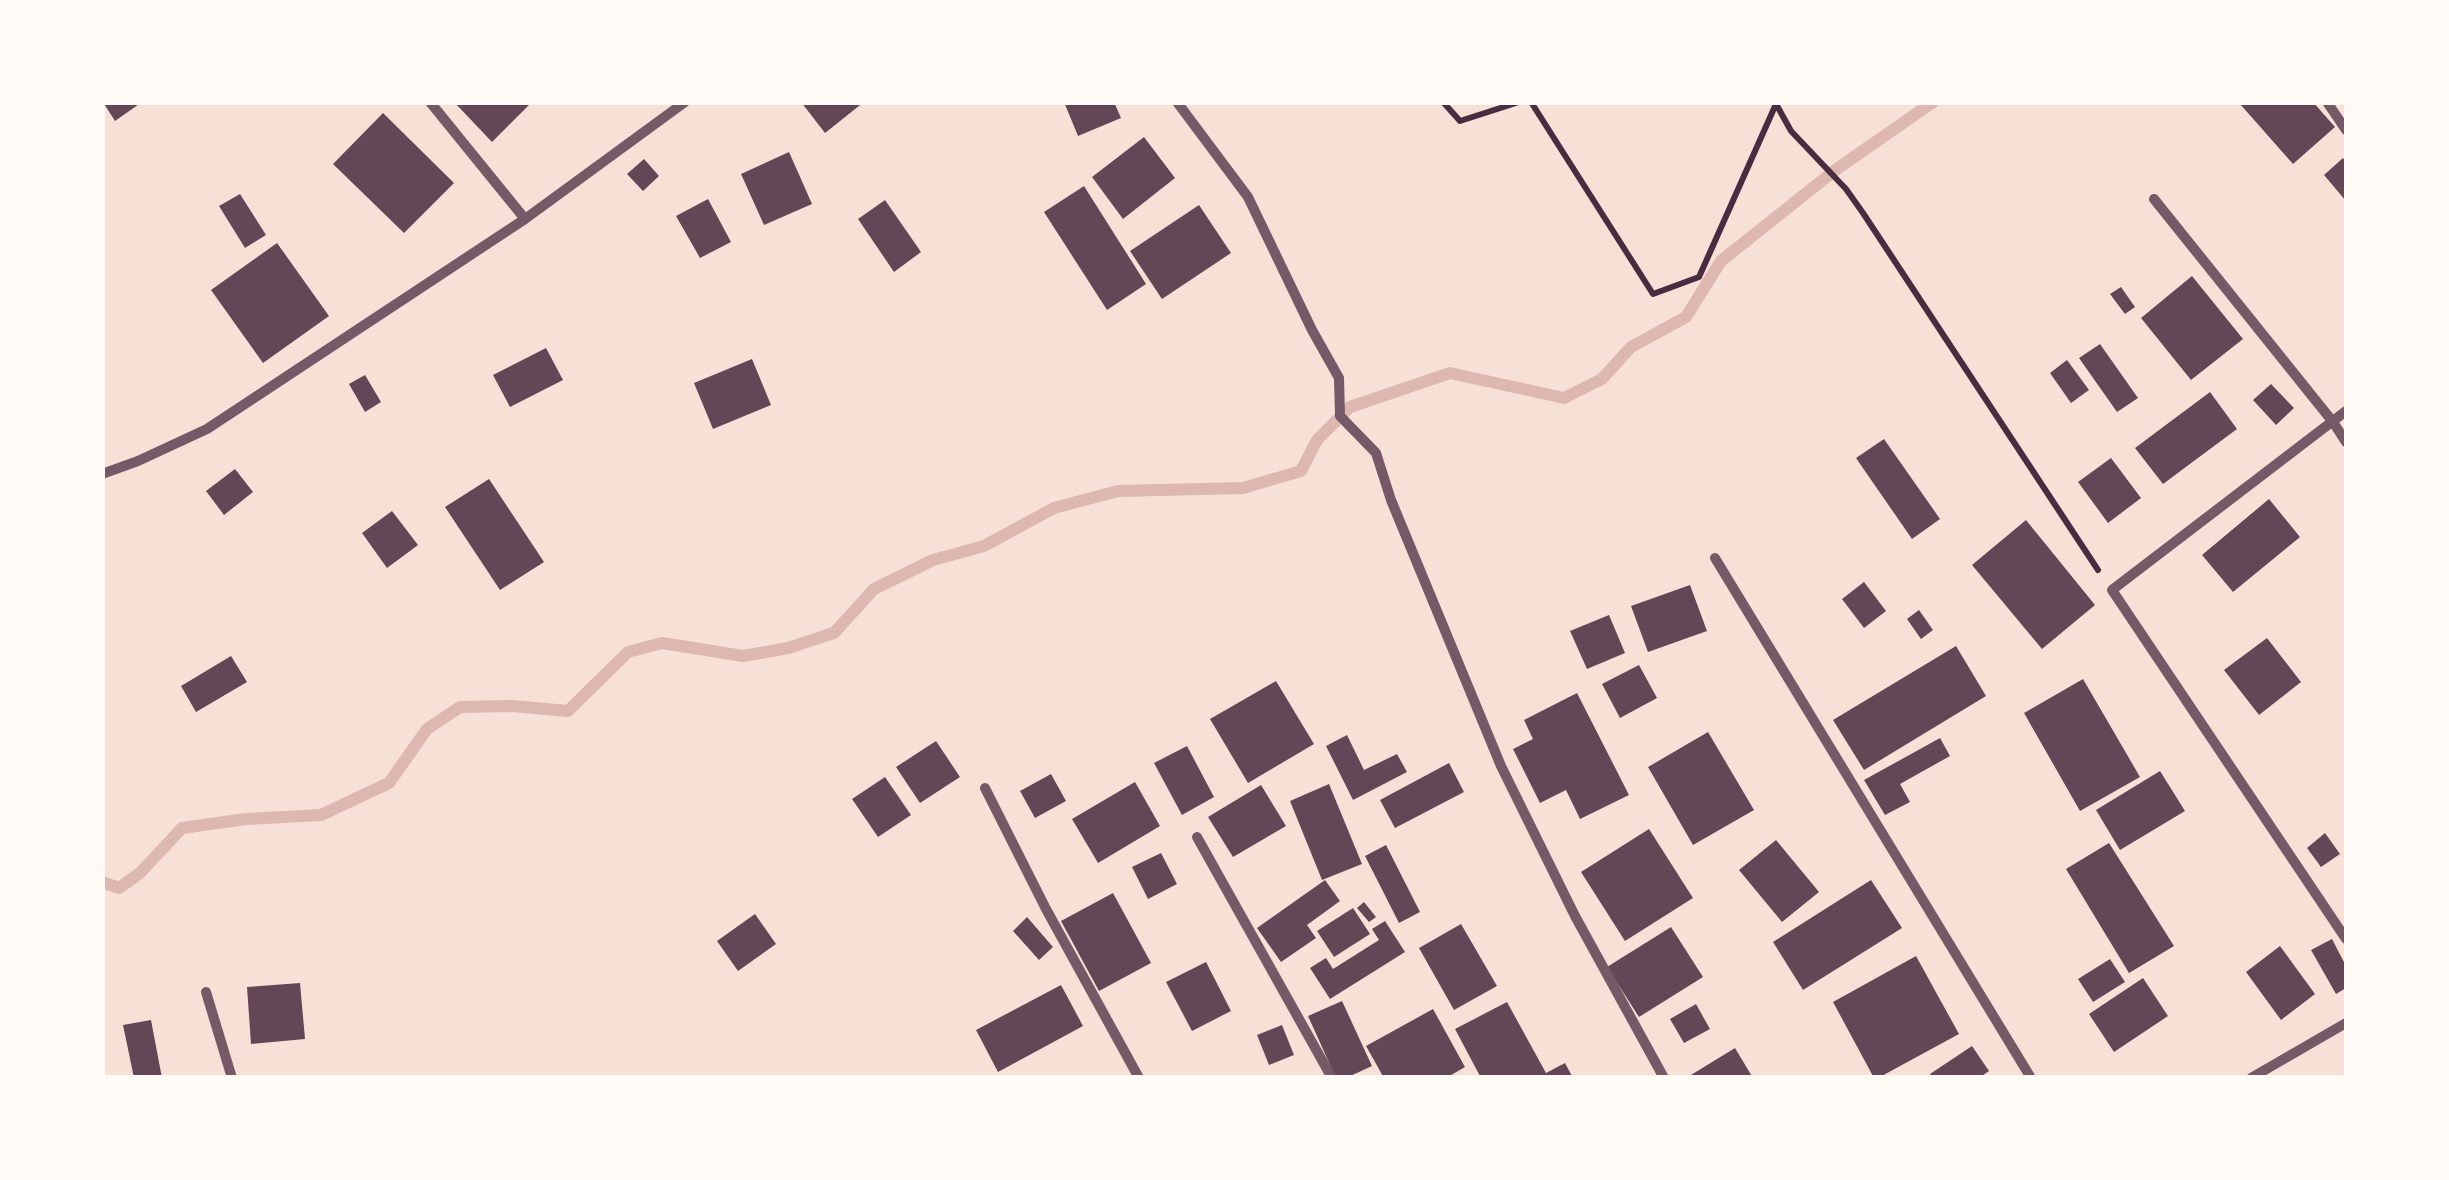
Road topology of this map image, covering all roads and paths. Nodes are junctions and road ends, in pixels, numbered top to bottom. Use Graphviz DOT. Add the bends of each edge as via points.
graph roads {
  1 [pos="430,102"];
  2 [pos="686,102"];
  3 [pos="1177,102"];
  4 [pos="1443,102"];
  5 [pos="1519,102"];
  6 [pos="1531,102"];
  7 [pos="2327,102"];
  8 [pos="1776,103"];
  9 [pos="2346,130"];
  10 [pos="2154,198"];
  11 [pos="525,219"];
  12 [pos="2346,410"];
  13 [pos="2333,422"];
  14 [pos="2346,442"];
  15 [pos="102,474"];
  16 [pos="1715,558"];
  17 [pos="2112,590"];
  18 [pos="985,788"];
  19 [pos="1197,838"];
  20 [pos="2346,939"];
  21 [pos="206,992"];
  22 [pos="2346,1023"];
  23 [pos="232,1078"];
  24 [pos="1139,1078"];
  25 [pos="1332,1078"];
  26 [pos="1664,1078"];
  27 [pos="2031,1078"];
  28 [pos="2251,1078"];
  1 -- 11 [label="street"];
  2 -- 11 [label="street"];
  3 -- 26 [label="street" via="1248,197 1340,378 1340,416 1376,454 1501,766"];
  4 -- 5 [label="path" via="1460,121"];
  6 -- 8 [label="path" via="1653,294 1699,277"];
  7 -- 9 [label="street"];
  8 -- 17 [label="path" via="1863,213"];
  10 -- 13 [label="street"];
  11 -- 15 [label="street" via="207,428"];
  12 -- 13 [label="street"];
  13 -- 14 [label="street"];
  13 -- 17 [label="street"];
  16 -- 27 [label="street"];
  17 -- 20 [label="street"];
  18 -- 24 [label="street"];
  19 -- 25 [label="street"];
  21 -- 23 [label="street"];
  22 -- 28 [label="street"];
}
